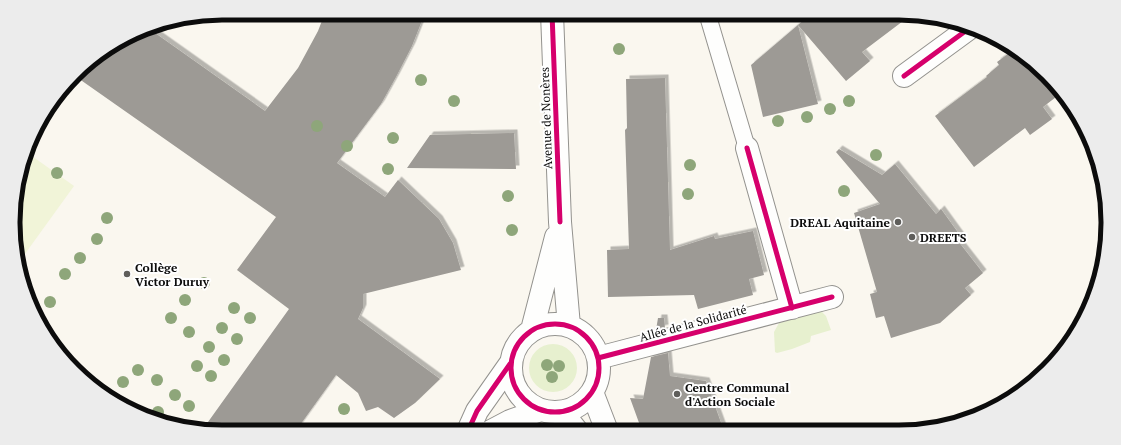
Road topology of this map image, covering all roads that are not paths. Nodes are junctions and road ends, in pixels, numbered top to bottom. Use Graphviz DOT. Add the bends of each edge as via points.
graph roads {
  1 [pos="552,20"];
  2 [pos="710,20"];
  3 [pos="965,31"];
  4 [pos="904,76"];
  5 [pos="747,148"];
  6 [pos="560,222"];
  7 [pos="832,297"];
  8 [pos="792,308"];
  9 [pos="569,326"];
  10 [pos="532,330"];
  11 [pos="598,358"];
  12 [pos="510,364"];
  13 [pos="592,392"];
  14 [pos="552,411"];
  15 [pos="471,425"];
  16 [pos="502,425"];
  17 [pos="570,425"];
  18 [pos="605,425"];
  1 -- 6 [label="street, Avenue de Nonères"];
  2 -- 5 [label="lane"];
  3 -- 4 [label="street"];
  5 -- 8 [label="street"];
  6 -- 9 [label="street, Avenue de Nonères"];
  6 -- 10 [label="street, Avenue de Nonères"];
  7 -- 8 [label="street, Allée de la Solidarité"];
  8 -- 11 [label="street, Allée de la Solidarité"];
  9 -- 10 [label="street" via="543,325"];
  9 -- 11 [label="street" via="583,333 593,344"];
  10 -- 12 [label="street" via="523,336 517,345"];
  11 -- 13 [label="street" via="599,370"];
  12 -- 14 [label="street" via="512,379 518,393 528,404"];
  12 -- 15 [label="street" via="477,411"];
  13 -- 14 [label="street" via="574,408"];
  13 -- 18 [label="street"];
  14 -- 16 [label="street"];
  14 -- 17 [label="street"];
}
